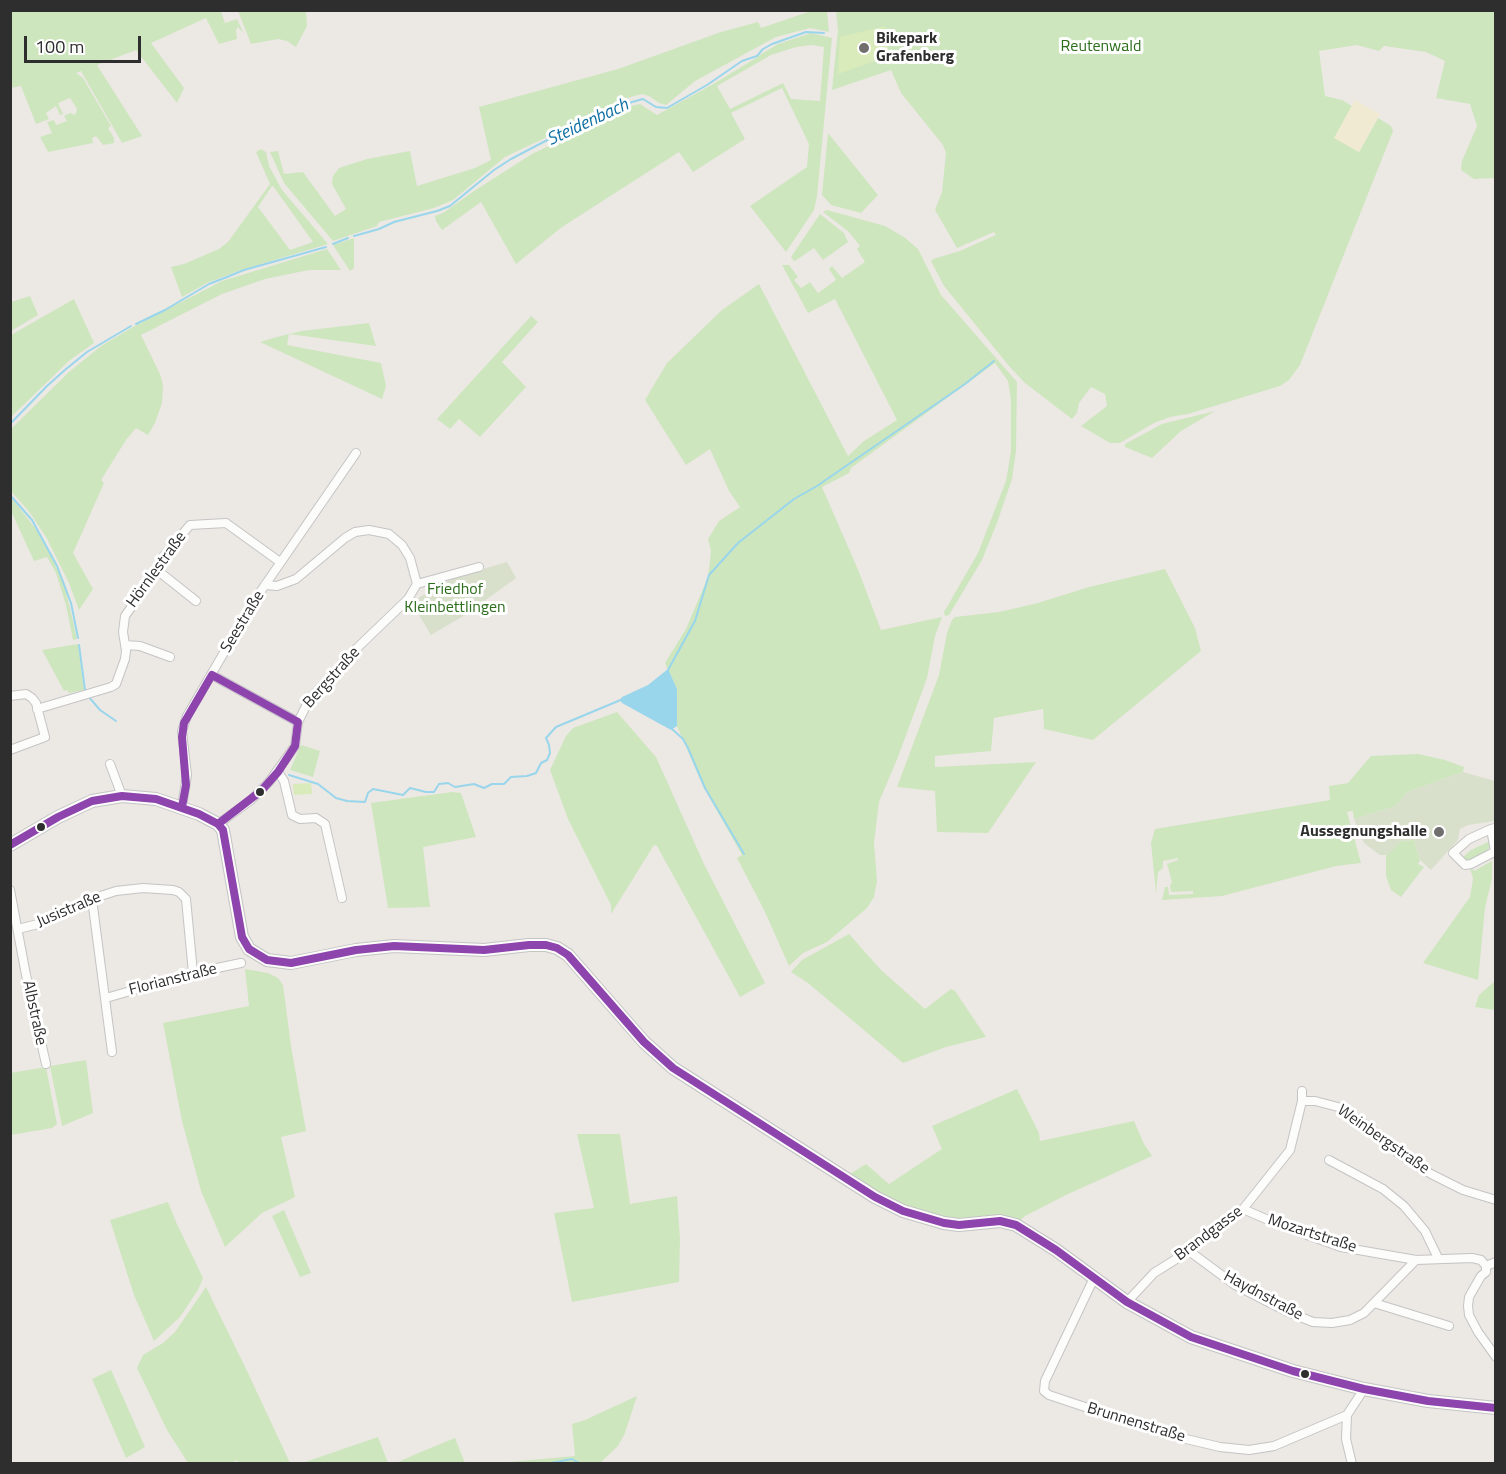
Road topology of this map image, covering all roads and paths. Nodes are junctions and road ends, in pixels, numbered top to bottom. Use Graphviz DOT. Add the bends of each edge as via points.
graph roads {
  1 [pos="356,453"];
  2 [pos="280,561"];
  3 [pos="479,567"];
  4 [pos="157,570"];
  5 [pos="273,572"];
  6 [pos="286,583"];
  7 [pos="417,584"];
  8 [pos="265,585"];
  9 [pos="196,601"];
  10 [pos="126,645"];
  11 [pos="170,657"];
  12 [pos="212,675"];
  13 [pos="10,696"];
  14 [pos="37,710"];
  15 [pos="298,722"];
  16 [pos="10,750"];
  17 [pos="110,764"];
  18 [pos="278,772"];
  19 [pos="122,796"];
  20 [pos="182,807"];
  21 [pos="218,824"];
  22 [pos="1493,828"];
  23 [pos="10,845"];
  24 [pos="1495,851"];
  25 [pos="10,891"];
  26 [pos="342,898"];
  27 [pos="92,899"];
  28 [pos="18,931"];
  29 [pos="10,940"];
  30 [pos="241,963"];
  31 [pos="193,973"];
  32 [pos="106,998"];
  33 [pos="112,1052"];
  34 [pos="46,1064"];
  35 [pos="1302,1091"];
  36 [pos="1302,1101"];
  37 [pos="1329,1160"];
  38 [pos="1496,1200"];
  39 [pos="1243,1209"];
  40 [pos="1189,1251"];
  41 [pos="1438,1258"];
  42 [pos="1416,1260"];
  43 [pos="1496,1262"];
  44 [pos="1486,1266"];
  45 [pos="1094,1278"];
  46 [pos="1127,1302"];
  47 [pos="1374,1303"];
  48 [pos="1449,1326"];
  49 [pos="1496,1357"];
  50 [pos="1364,1389"];
  51 [pos="1496,1408"];
  52 [pos="1347,1415"];
  53 [pos="1352,1464"];
  1 -- 2 [label="street, Seestraße"];
  2 -- 4 [label="street, Hörnlestraße" via="226,523 202,524 187,527 159,561"];
  2 -- 5 [label="street, Seestraße"];
  3 -- 7 [label="street"];
  4 -- 9 [label="street"];
  4 -- 10 [label="street, Hörnlestraße" via="124,616"];
  5 -- 6 [label="street"];
  5 -- 8 [label="street, Seestraße"];
  6 -- 7 [label="street" via="345,538 369,530 389,534 402,545"];
  6 -- 8 [label="street"];
  7 -- 15 [label="street, Bergstraße" via="408,599 320,687"];
  8 -- 12 [label="street, Seestraße"];
  10 -- 11 [label="street"];
  10 -- 14 [label="street, Hörnlestraße" via="126,659 116,684"];
  12 -- 15 [label="street"];
  12 -- 20 [label="street, Seestraße" via="184,723 186,784"];
  13 -- 14 [label="street" via="26,694"];
  14 -- 16 [label="street" via="45,737"];
  15 -- 18 [label="street, Bergstraße" via="295,746"];
  17 -- 19 [label="street"];
  18 -- 21 [label="street, Bergstraße" via="261,791"];
  18 -- 26 [label="street" via="292,815 316,818 325,824"];
  19 -- 20 [label="street" via="156,799"];
  19 -- 23 [label="street" via="81,805"];
  20 -- 21 [label="street"];
  21 -- 45 [label="street" via="225,838 244,944 260,956 291,963 386,946 557,948 568,955 672,1068 875,1197 903,1211 944,1223 1009,1222"];
  22 -- 24 [label="street"];
  22 -- 24 [label="street" via="1469,839 1452,853 1465,865"];
  25 -- 28 [label="street, Albstraße"];
  27 -- 28 [label="street, Jusistraße"];
  27 -- 31 [label="street, Jusistraße" via="128,888 179,892 186,899"];
  27 -- 32 [label="street, Florianstraße"];
  28 -- 29 [label="street"];
  28 -- 34 [label="street, Albstraße"];
  30 -- 31 [label="street, Florianstraße"];
  31 -- 32 [label="street, Florianstraße"];
  32 -- 33 [label="street, Florianstraße"];
  35 -- 36 [label="street, Brandgasse"];
  36 -- 38 [label="street, Weinbergstraße" via="1338,1107 1369,1127 1398,1154 1431,1174 1472,1194"];
  36 -- 39 [label="street, Brandgasse" via="1290,1150"];
  37 -- 41 [label="street" via="1383,1189 1404,1206 1425,1231"];
  39 -- 40 [label="street, Brandgasse"];
  39 -- 42 [label="street, Mozartstraße" via="1341,1247"];
  40 -- 46 [label="street, Brandgasse" via="1154,1273"];
  40 -- 47 [label="street, Haydnstraße" via="1235,1285 1312,1322 1350,1320"];
  41 -- 42 [label="street, Mozartstraße"];
  41 -- 44 [label="street, Mozartstraße" via="1472,1258"];
  42 -- 47 [label="street, Haydnstraße"];
  43 -- 44 [label="street"];
  44 -- 49 [label="street" via="1468,1306 1478,1332"];
  45 -- 46 [label="street"];
  45 -- 52 [label="street, Brunnenstraße" via="1045,1381 1044,1391 1049,1395 1169,1435 1249,1450 1274,1446"];
  46 -- 50 [label="street" via="1191,1337 1293,1371"];
  47 -- 48 [label="street"];
  50 -- 51 [label="street"];
  50 -- 52 [label="street"];
  52 -- 53 [label="street" via="1346,1439"];
}
